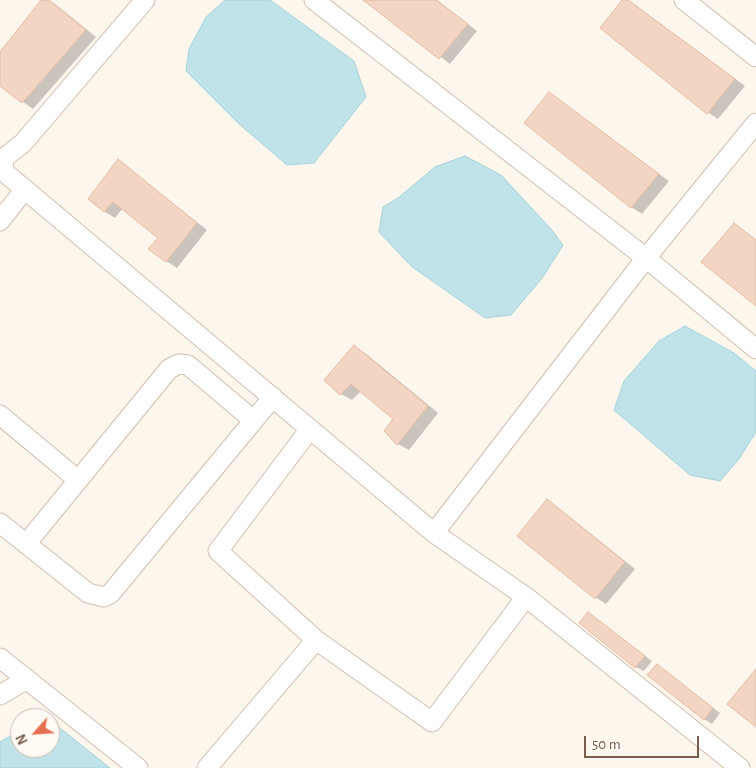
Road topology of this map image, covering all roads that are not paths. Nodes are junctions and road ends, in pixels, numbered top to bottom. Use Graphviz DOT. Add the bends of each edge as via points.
graph roads {
  1 [pos="145,0"];
  2 [pos="314,0"];
  3 [pos="684,0"];
  4 [pos="756,57"];
  5 [pos="756,123"];
  6 [pos="2,159"];
  7 [pos="25,189"];
  8 [pos="0,221"];
  9 [pos="646,258"];
  10 [pos="756,349"];
  11 [pos="273,397"];
  12 [pos="0,416"];
  13 [pos="254,420"];
  14 [pos="310,429"];
  15 [pos="78,480"];
  16 [pos="0,523"];
  17 [pos="434,533"];
  18 [pos="26,544"];
  19 [pos="526,597"];
  20 [pos="316,640"];
  21 [pos="0,658"];
  22 [pos="27,679"];
  23 [pos="0,695"];
  24 [pos="138,768"];
  25 [pos="208,768"];
  26 [pos="740,768"];
  1 -- 6 [label="street" via="23,143"];
  2 -- 9 [label="street"];
  3 -- 4 [label="street"];
  5 -- 9 [label="street"];
  6 -- 7 [label="street" via="3,171"];
  7 -- 8 [label="street"];
  7 -- 11 [label="street"];
  9 -- 10 [label="street"];
  9 -- 17 [label="street"];
  11 -- 13 [label="street"];
  11 -- 14 [label="street"];
  12 -- 15 [label="street"];
  13 -- 15 [label="street" via="188,365 179,364 169,369"];
  13 -- 18 [label="street" via="111,593 104,597 88,593"];
  14 -- 17 [label="street"];
  14 -- 20 [label="street" via="218,552"];
  15 -- 18 [label="street"];
  16 -- 18 [label="street"];
  17 -- 19 [label="street"];
  19 -- 20 [label="street" via="432,722"];
  19 -- 26 [label="street"];
  20 -- 25 [label="street"];
  21 -- 22 [label="street"];
  22 -- 23 [label="street"];
  22 -- 24 [label="street"];
}
